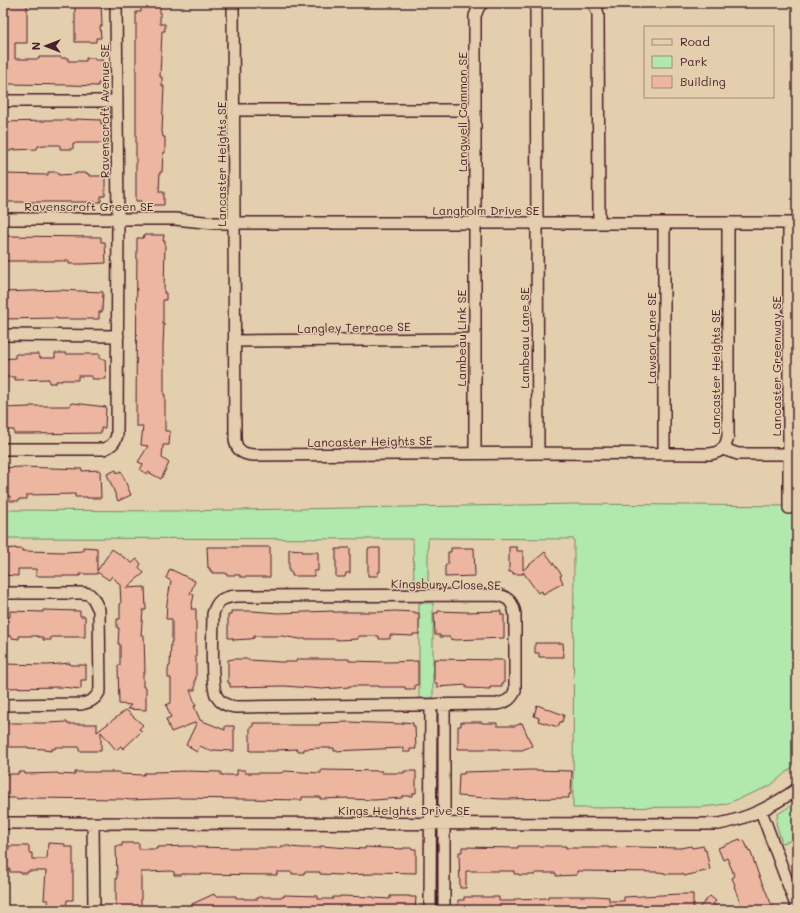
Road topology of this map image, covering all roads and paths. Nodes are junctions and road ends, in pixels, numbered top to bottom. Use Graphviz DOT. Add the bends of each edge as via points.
graph roads {
  1 [pos="116,3"];
  2 [pos="234,3"];
  3 [pos="483,3"];
  4 [pos="536,3"];
  5 [pos="593,3"];
  6 [pos="3,101"];
  7 [pos="117,101"];
  8 [pos="234,110"];
  9 [pos="475,110"];
  10 [pos="3,219"];
  11 [pos="118,219"];
  12 [pos="175,219"];
  13 [pos="234,223"];
  14 [pos="537,223"];
  15 [pos="599,223"];
  16 [pos="664,223"];
  17 [pos="728,223"];
  18 [pos="793,223"];
  19 [pos="474,224"];
  20 [pos="3,335"];
  21 [pos="118,336"];
  22 [pos="474,338"];
  23 [pos="234,341"];
  24 [pos="3,449"];
  25 [pos="723,449"];
  26 [pos="475,453"];
  27 [pos="538,453"];
  28 [pos="664,454"];
  29 [pos="789,454"];
  30 [pos="789,508"];
  31 [pos="3,593"];
  32 [pos="3,705"];
  33 [pos="431,705"];
  34 [pos="444,705"];
  35 [pos="797,789"];
  36 [pos="761,811"];
  37 [pos="3,823"];
  38 [pos="94,823"];
  39 [pos="430,823"];
  40 [pos="444,823"];
  41 [pos="797,908"];
  42 [pos="94,910"];
  43 [pos="430,910"];
  44 [pos="444,910"];
  1 -- 7 [label="street, Ravenscroft Avenue SE"];
  2 -- 8 [label="street, Lancaster Heights SE"];
  3 -- 9 [label="street, Langwell Common SE" via="475,16"];
  4 -- 14 [label="street, Lambeau Lane SE"];
  5 -- 15 [label="street" via="598,15"];
  6 -- 7 [label="street"];
  7 -- 11 [label="street, Ravenscroft Avenue SE"];
  8 -- 9 [label="street"];
  8 -- 13 [label="street, Lancaster Heights SE"];
  9 -- 19 [label="street, Langwell Common SE"];
  10 -- 11 [label="street, Ravenscroft Green SE"];
  11 -- 12 [label="street, Ravenscroft Green SE"];
  11 -- 21 [label="street, Ravenscroft Avenue SE"];
  12 -- 13 [label="street, Langholm Drive SE"];
  13 -- 19 [label="street, Langholm Drive SE"];
  13 -- 23 [label="street, Lancaster Heights SE"];
  14 -- 15 [label="street, Langholm Drive SE"];
  14 -- 19 [label="street, Langholm Drive SE"];
  14 -- 27 [label="street, Lambeau Lane SE"];
  15 -- 16 [label="street, Langholm Drive SE"];
  16 -- 17 [label="street, Langholm Drive SE"];
  16 -- 28 [label="street, Lawson Lane SE"];
  17 -- 18 [label="street, Langholm Drive SE"];
  17 -- 25 [label="street, Lancaster Heights SE" via="728,435"];
  18 -- 29 [label="street, Lancaster Greenway SE"];
  19 -- 22 [label="street, Lambeau Link SE"];
  20 -- 21 [label="street"];
  21 -- 24 [label="street, Ravenscroft Avenue SE" via="117,435 110,447"];
  22 -- 23 [label="street, Langley Terrace SE"];
  22 -- 26 [label="street, Lambeau Link SE"];
  23 -- 26 [label="street, Lancaster Heights SE" via="235,438 237,448 241,452 253,455"];
  25 -- 28 [label="street, Lancaster Heights SE" via="710,454"];
  25 -- 29 [label="street" via="738,454"];
  26 -- 27 [label="street, Lancaster Heights SE"];
  27 -- 28 [label="street, Lancaster Heights SE"];
  29 -- 30 [label="street, Lancaster Greenway SE"];
  31 -- 32 [label="street" via="82,593 94,598 99,610 100,690 89,703"];
  33 -- 34 [label="street, Kingsbury Close SE"];
  33 -- 34 [label="street, Kingsbury Close SE" via="228,706 221,702 213,690 215,607 220,600 235,596 504,596 510,600 515,614 513,696 496,704"];
  33 -- 39 [label="street"];
  34 -- 40 [label="street"];
  35 -- 36 [label="street, Kings Heights Drive SE"];
  36 -- 40 [label="street, Kings Heights Drive SE" via="718,824"];
  36 -- 41 [label="street"];
  37 -- 38 [label="street, Kings Heights Drive SE"];
  38 -- 39 [label="street, Kings Heights Drive SE"];
  38 -- 42 [label="street"];
  39 -- 40 [label="street, Kings Heights Drive SE"];
  39 -- 43 [label="street"];
  40 -- 44 [label="street"];
}
